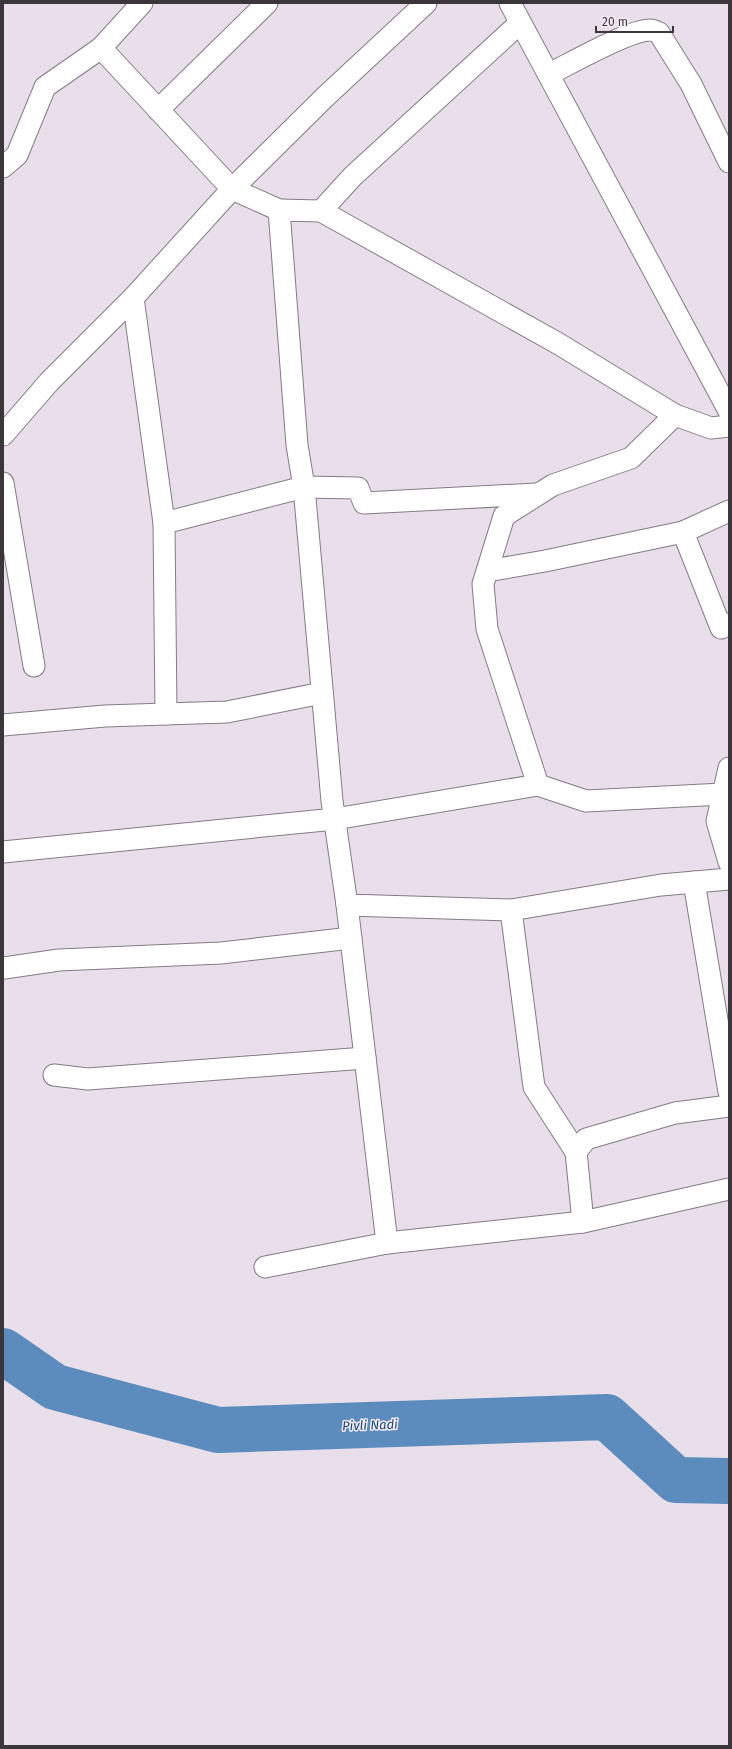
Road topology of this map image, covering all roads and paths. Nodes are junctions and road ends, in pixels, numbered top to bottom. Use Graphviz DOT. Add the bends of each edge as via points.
graph roads {
  1 [pos="142,3"];
  2 [pos="267,3"];
  3 [pos="426,3"];
  4 [pos="510,3"];
  5 [pos="520,23"];
  6 [pos="101,48"];
  7 [pos="549,74"];
  8 [pos="158,110"];
  9 [pos="729,162"];
  10 [pos="3,167"];
  11 [pos="232,189"];
  12 [pos="279,210"];
  13 [pos="321,211"];
  14 [pos="133,298"];
  15 [pos="729,411"];
  16 [pos="675,415"];
  17 [pos="729,426"];
  18 [pos="3,435"];
  19 [pos="3,483"];
  20 [pos="304,487"];
  21 [pos="539,494"];
  22 [pos="729,511"];
  23 [pos="164,523"];
  24 [pos="682,532"];
  25 [pos="487,570"];
  26 [pos="729,624"];
  27 [pos="34,666"];
  28 [pos="322,693"];
  29 [pos="166,714"];
  30 [pos="3,725"];
  31 [pos="729,768"];
  32 [pos="538,785"];
  33 [pos="723,794"];
  34 [pos="335,819"];
  35 [pos="3,852"];
  36 [pos="729,862"];
  37 [pos="729,879"];
  38 [pos="694,882"];
  39 [pos="347,905"];
  40 [pos="511,910"];
  41 [pos="351,938"];
  42 [pos="4,968"];
  43 [pos="365,1058"];
  44 [pos="54,1075"];
  45 [pos="729,1092"];
  46 [pos="729,1106"];
  47 [pos="576,1152"];
  48 [pos="729,1189"];
  49 [pos="583,1222"];
  50 [pos="387,1243"];
  51 [pos="265,1267"];
  1 -- 6 [label="street"];
  2 -- 8 [label="street"];
  3 -- 11 [label="street" via="325,97"];
  4 -- 5 [label="street"];
  5 -- 7 [label="street"];
  5 -- 13 [label="street" via="353,176"];
  6 -- 8 [label="street"];
  6 -- 10 [label="street" via="45,87 17,154"];
  7 -- 9 [label="street" via="633,34 651,30 659,33 691,84"];
  7 -- 15 [label="street"];
  8 -- 11 [label="street"];
  11 -- 12 [label="street"];
  11 -- 14 [label="street"];
  12 -- 13 [label="street"];
  12 -- 20 [label="street" via="297,445"];
  13 -- 16 [label="street" via="559,344"];
  14 -- 18 [label="street" via="49,382"];
  14 -- 23 [label="street"];
  16 -- 17 [label="street" via="711,428"];
  16 -- 21 [label="street" via="631,458 553,485"];
  19 -- 27 [label="street"];
  20 -- 21 [label="street" via="358,488 364,503"];
  20 -- 23 [label="street"];
  20 -- 28 [label="street"];
  21 -- 25 [label="street" via="504,516"];
  22 -- 24 [label="street"];
  23 -- 29 [label="street"];
  24 -- 25 [label="street" via="545,561"];
  24 -- 26 [label="street" via="721,628"];
  25 -- 32 [label="street" via="483,584 487,629"];
  28 -- 29 [label="street" via="227,712"];
  28 -- 34 [label="street"];
  29 -- 30 [label="street" via="106,716"];
  31 -- 33 [label="street"];
  32 -- 33 [label="street" via="586,801"];
  32 -- 34 [label="street"];
  33 -- 36 [label="street" via="717,821"];
  34 -- 35 [label="street"];
  34 -- 39 [label="street"];
  37 -- 38 [label="street"];
  38 -- 40 [label="street" via="661,885"];
  38 -- 45 [label="street"];
  39 -- 40 [label="street"];
  39 -- 41 [label="street"];
  40 -- 47 [label="street" via="534,1087"];
  41 -- 42 [label="street" via="221,953 59,960"];
  41 -- 43 [label="street"];
  43 -- 44 [label="street" via="88,1079"];
  43 -- 50 [label="street"];
  46 -- 47 [label="street" via="675,1113 586,1139"];
  47 -- 49 [label="street"];
  48 -- 49 [label="street"];
  49 -- 50 [label="street"];
  50 -- 51 [label="street"];
}
